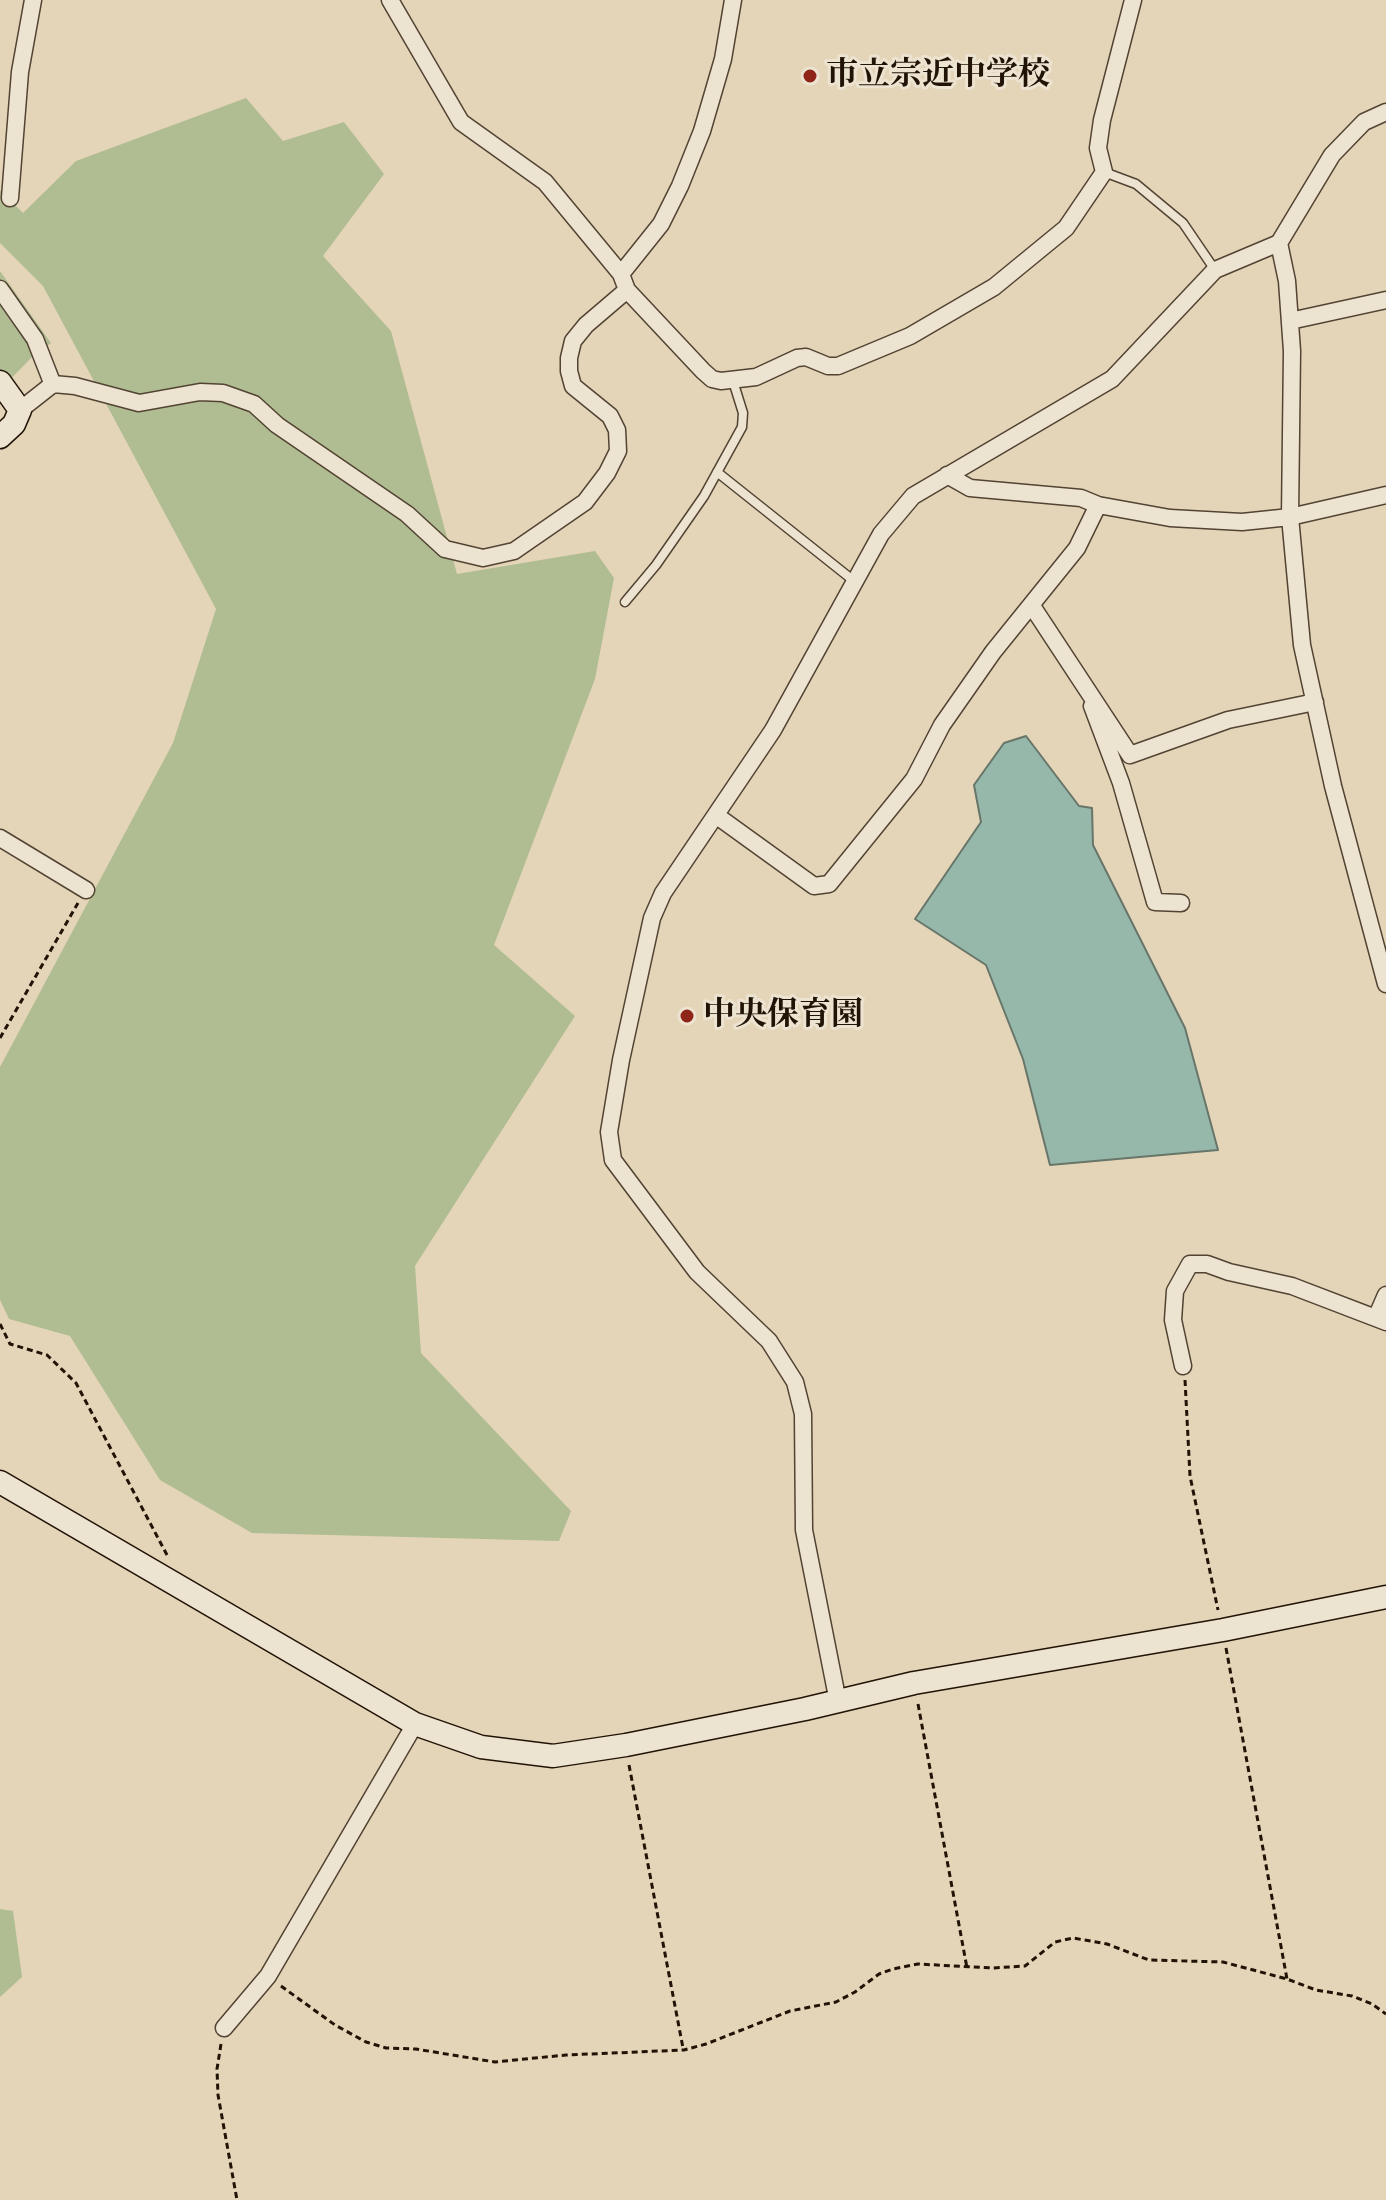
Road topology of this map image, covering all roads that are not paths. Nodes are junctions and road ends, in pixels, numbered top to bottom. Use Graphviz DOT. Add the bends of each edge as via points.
graph roads {
  1 [pos="33,0"];
  2 [pos="390,0"];
  3 [pos="733,0"];
  4 [pos="1133,0"];
  5 [pos="1386,112"];
  6 [pos="1104,172"];
  7 [pos="10,198"];
  8 [pos="1279,243"];
  9 [pos="1215,270"];
  10 [pos="621,274"];
  11 [pos="0,289"];
  12 [pos="627,290"];
  13 [pos="1386,300"];
  14 [pos="1290,321"];
  15 [pos="733,381"];
  16 [pos="0,382"];
  17 [pos="53,385"];
  18 [pos="20,410"];
  19 [pos="0,437"];
  20 [pos="717,472"];
  21 [pos="947,475"];
  22 [pos="1386,495"];
  23 [pos="1098,505"];
  24 [pos="1290,517"];
  25 [pos="855,582"];
  26 [pos="625,602"];
  27 [pos="1032,606"];
  28 [pos="1087,689"];
  29 [pos="1315,702"];
  30 [pos="717,816"];
  31 [pos="0,838"];
  32 [pos="86,890"];
  33 [pos="1181,903"];
  34 [pos="1386,984"];
  35 [pos="1386,1295"];
  36 [pos="1381,1320"];
  37 [pos="1183,1366"];
  38 [pos="0,1482"];
  39 [pos="1386,1597"];
  40 [pos="838,1702"];
  41 [pos="415,1724"];
  42 [pos="224,2028"];
  1 -- 7 [label="street" via="20,72"];
  2 -- 10 [label="street" via="461,122 545,182"];
  3 -- 10 [label="street" via="723,59 680,186 661,224"];
  4 -- 6 [label="street" via="1100,134"];
  5 -- 8 [label="street" via="1364,122 1332,155"];
  6 -- 9 [label="lane" via="1136,184 1183,223"];
  6 -- 15 [label="street" via="1066,228 994,287 910,336 838,366 797,358 756,377"];
  8 -- 9 [label="street"];
  8 -- 14 [label="street"];
  9 -- 21 [label="street" via="1112,379"];
  10 -- 12 [label="street"];
  11 -- 17 [label="street" via="35,339"];
  12 -- 15 [label="street" via="712,379"];
  12 -- 17 [label="street" via="586,325 573,341 569,358 573,386 610,416 617,430 618,451 607,473 585,502 514,551 483,558 445,549 407,514 254,404 223,393 200,392 139,403"];
  13 -- 14 [label="street"];
  14 -- 24 [label="street"];
  15 -- 20 [label="lane" via="742,427"];
  16 -- 18 [label="street"];
  17 -- 18 [label="street"];
  18 -- 19 [label="street"];
  20 -- 25 [label="lane"];
  20 -- 26 [label="lane"];
  21 -- 23 [label="street" via="970,488 1081,498"];
  21 -- 25 [label="street" via="913,496 881,534"];
  22 -- 24 [label="street"];
  23 -- 24 [label="street" via="1170,518 1242,522"];
  23 -- 27 [label="street" via="1077,548"];
  24 -- 29 [label="street" via="1302,645"];
  25 -- 30 [label="street" via="773,730"];
  27 -- 28 [label="street"];
  27 -- 30 [label="street" via="942,725 914,779 829,884 814,886"];
  28 -- 29 [label="street" via="1130,755 1228,720"];
  28 -- 33 [label="street" via="1155,902"];
  29 -- 34 [label="street"];
  30 -- 40 [label="street" via="663,893 652,918 609,1132 613,1160 697,1272 769,1341 795,1382 803,1414 804,1530"];
  31 -- 32 [label="street"];
  35 -- 36 [label="street"];
  36 -- 37 [label="street" via="1292,1286 1190,1264 1175,1291 1173,1320"];
  38 -- 41 [label="street"];
  39 -- 40 [label="street" via="914,1683"];
  40 -- 41 [label="street" via="553,1756 481,1747"];
  41 -- 42 [label="street" via="268,1976"];
}
